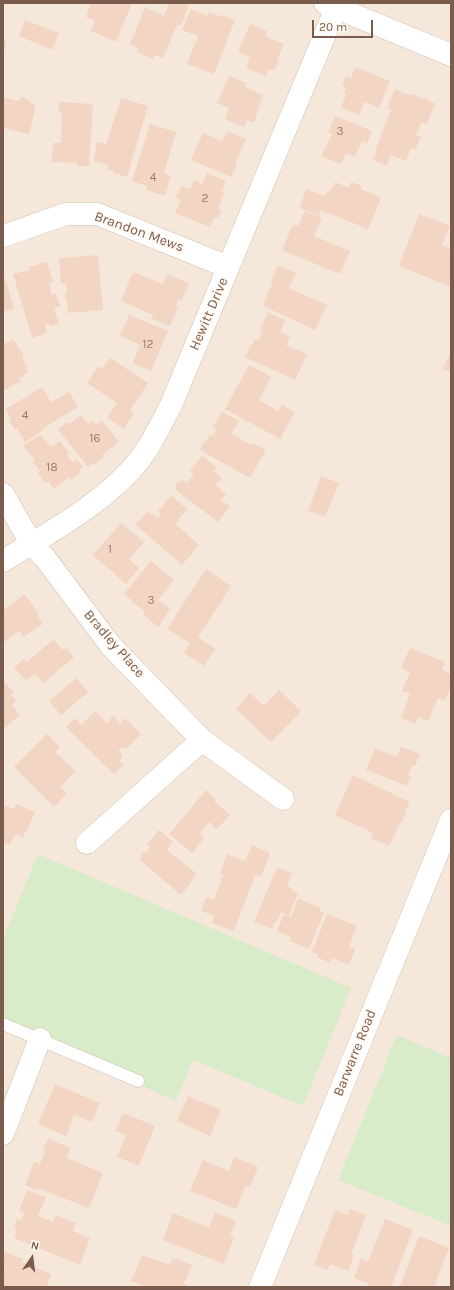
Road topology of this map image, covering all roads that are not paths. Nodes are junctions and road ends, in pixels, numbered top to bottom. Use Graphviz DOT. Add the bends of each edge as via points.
graph roads {
  1 [pos="331,5"];
  2 [pos="451,55"];
  3 [pos="3,236"];
  4 [pos="228,267"];
  5 [pos="3,494"];
  6 [pos="31,543"];
  7 [pos="3,561"];
  8 [pos="202,740"];
  9 [pos="283,800"];
  10 [pos="451,820"];
  11 [pos="87,843"];
  12 [pos="3,1024"];
  13 [pos="40,1039"];
  14 [pos="138,1081"];
  15 [pos="3,1134"];
  16 [pos="262,1286"];
  1 -- 2 [label="street"];
  1 -- 4 [label="street, Hewitt Drive"];
  3 -- 4 [label="street, Brandon Mews" via="66,214 97,214"];
  4 -- 6 [label="street, Hewitt Drive" via="171,405 158,433 141,458 100,498"];
  5 -- 6 [label="street, Bradley Place"];
  6 -- 7 [label="street, Hewitt Drive"];
  6 -- 8 [label="street, Bradley Place" via="111,646"];
  8 -- 9 [label="street, Bradley Place"];
  8 -- 11 [label="street"];
  10 -- 16 [label="street, Barwarre Road"];
  12 -- 13 [label="lane"];
  13 -- 14 [label="lane"];
  13 -- 15 [label="street"];
}
